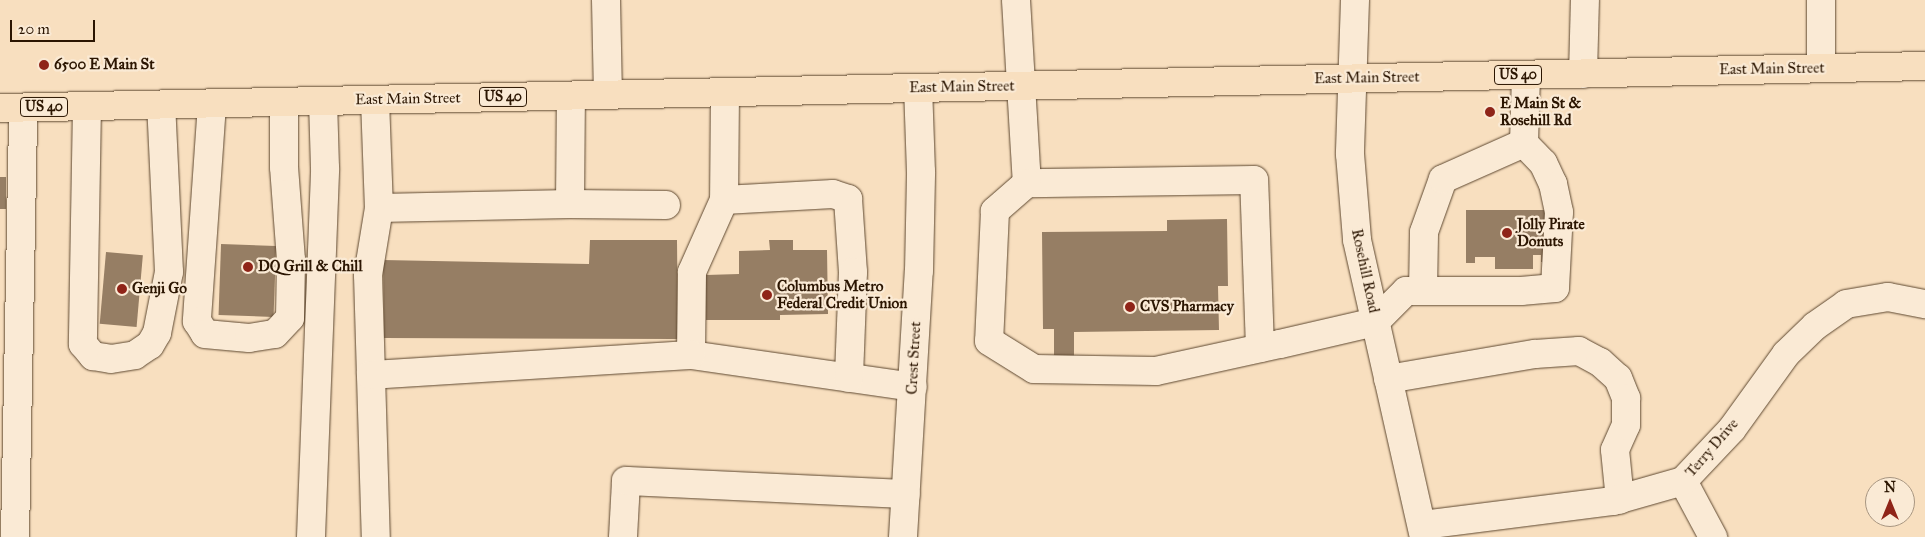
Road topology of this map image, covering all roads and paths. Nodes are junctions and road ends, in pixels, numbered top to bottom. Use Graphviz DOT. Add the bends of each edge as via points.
graph roads {
  1 [pos="606,0"];
  2 [pos="1016,0"];
  3 [pos="1354,0"];
  4 [pos="1585,0"];
  5 [pos="1821,0"];
  6 [pos="1925,66"];
  7 [pos="1821,68"];
  8 [pos="1583,74"];
  9 [pos="1526,75"];
  10 [pos="1352,79"];
  11 [pos="1021,86"];
  12 [pos="918,88"];
  13 [pos="725,92"];
  14 [pos="608,95"];
  15 [pos="571,96"];
  16 [pos="375,100"];
  17 [pos="323,101"];
  18 [pos="284,102"];
  19 [pos="161,104"];
  20 [pos="212,104"];
  21 [pos="87,106"];
  22 [pos="11,108"];
  23 [pos="1524,143"];
  24 [pos="1027,183"];
  25 [pos="724,200"];
  26 [pos="570,204"];
  27 [pos="666,205"];
  28 [pos="379,208"];
  29 [pos="1423,291"];
  30 [pos="1925,304"];
  31 [pos="1375,322"];
  32 [pos="1260,348"];
  33 [pos="691,355"];
  34 [pos="371,375"];
  35 [pos="849,378"];
  36 [pos="1388,380"];
  37 [pos="913,387"];
  38 [pos="1683,481"];
  39 [pos="906,494"];
  40 [pos="1620,500"];
  41 [pos="10,523"];
  42 [pos="1424,531"];
  43 [pos="311,537"];
  44 [pos="376,537"];
  45 [pos="623,537"];
  46 [pos="903,537"];
  47 [pos="1713,537"];
  1 -- 14 [label="street"];
  2 -- 11 [label="street"];
  3 -- 10 [label="street, Rosehill Road"];
  4 -- 8 [label="street"];
  5 -- 7 [label="street"];
  6 -- 7 [label="main road, East Main Street / US 40"];
  7 -- 8 [label="main road, East Main Street / US 40"];
  8 -- 9 [label="main road, East Main Street / US 40"];
  9 -- 10 [label="main road, East Main Street / US 40"];
  9 -- 23 [label="street"];
  10 -- 11 [label="main road, East Main Street / US 40"];
  10 -- 31 [label="street, Rosehill Road" via="1352,198 1357,240"];
  11 -- 12 [label="main road, East Main Street / US 40"];
  11 -- 24 [label="street"];
  12 -- 13 [label="main road, East Main Street / US 40"];
  12 -- 37 [label="street, Crest Street" via="921,192"];
  13 -- 14 [label="main road, East Main Street / US 40"];
  13 -- 25 [label="street"];
  14 -- 15 [label="main road, East Main Street / US 40"];
  15 -- 16 [label="main road, East Main Street / US 40"];
  15 -- 26 [label="street"];
  16 -- 17 [label="main road, East Main Street / US 40"];
  16 -- 28 [label="street"];
  17 -- 18 [label="main road, East Main Street / US 40"];
  17 -- 43 [label="street" via="325,168"];
  18 -- 20 [label="main road, East Main Street / US 40"];
  18 -- 20 [label="street" via="284,167 291,260 290,318 275,334 249,338 205,334 197,321"];
  19 -- 20 [label="main road, East Main Street / US 40"];
  19 -- 21 [label="main road, East Main Street / US 40"];
  19 -- 21 [label="street" via="169,272 157,333 150,345 135,355 111,359 93,356 83,344"];
  21 -- 22 [label="main road, East Main Street / US 40"];
  22 -- 41 [label="street"];
  23 -- 29 [label="street" via="1443,179 1424,232"];
  23 -- 29 [label="street" via="1543,163 1553,184 1559,212 1556,288"];
  24 -- 32 [label="street" via="1254,180"];
  24 -- 32 [label="street" via="995,211 989,342 1034,369 1156,371"];
  25 -- 33 [label="street" via="692,272"];
  25 -- 35 [label="street" via="833,194 848,199 853,272"];
  26 -- 27 [label="street"];
  26 -- 28 [label="street"];
  28 -- 34 [label="street" via="368,275"];
  29 -- 31 [label="street" via="1406,291"];
  30 -- 38 [label="street, Terry Drive" via="1888,297 1846,304 1815,326 1786,354 1732,429"];
  31 -- 32 [label="street"];
  31 -- 36 [label="street, Rosehill Road"];
  33 -- 34 [label="street"];
  33 -- 35 [label="street"];
  34 -- 44 [label="street"];
  35 -- 37 [label="street"];
  36 -- 40 [label="street" via="1535,354 1579,351 1600,362 1618,378 1626,398 1626,426 1615,450"];
  36 -- 42 [label="street, Rosehill Road"];
  37 -- 39 [label="street, Crest Street"];
  38 -- 40 [label="street, Terry Drive"];
  38 -- 47 [label="street"];
  39 -- 45 [label="street" via="626,481"];
  39 -- 46 [label="street, Crest Street"];
  40 -- 42 [label="street, Terry Drive"];
}
